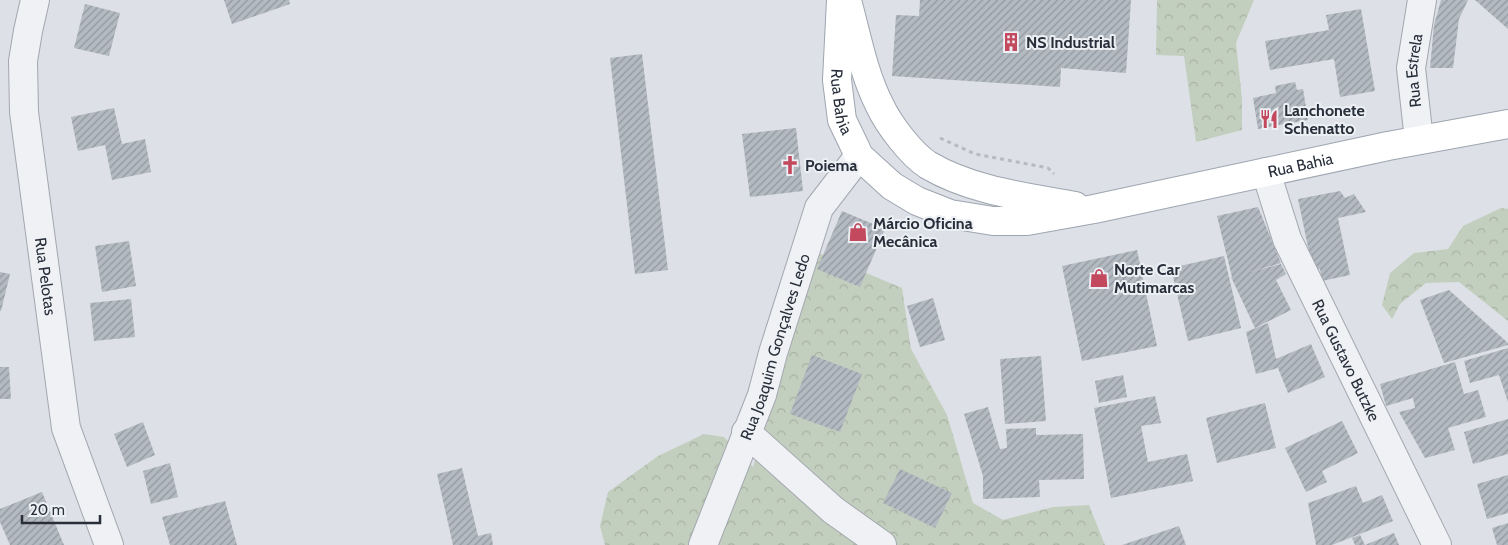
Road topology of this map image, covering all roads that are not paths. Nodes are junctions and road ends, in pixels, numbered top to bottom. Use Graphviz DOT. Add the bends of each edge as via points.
graph roads {
  1 [pos="35,0"];
  2 [pos="841,0"];
  3 [pos="847,0"];
  4 [pos="1422,0"];
  5 [pos="872,88"];
  6 [pos="1508,124"];
  7 [pos="1419,140"];
  8 [pos="859,156"];
  9 [pos="919,158"];
  10 [pos="1266,172"];
  11 [pos="1094,209"];
  12 [pos="746,432"];
  13 [pos="109,545"];
  14 [pos="703,545"];
  15 [pos="882,545"];
  16 [pos="1437,545"];
  1 -- 13 [label="street, Rua Pelotas" via="23,61 24,112 63,410 66,428"];
  2 -- 8 [label="main road, Rua Bahia" via="837,80 842,120"];
  3 -- 5 [label="main road, Rua Bahia"];
  4 -- 7 [label="street, Rua Estrela" via="1411,68"];
  5 -- 8 [label="main road"];
  5 -- 9 [label="main road, Rua Bahia" via="891,125"];
  6 -- 7 [label="main road, Rua Bahia"];
  7 -- 10 [label="main road, Rua Bahia"];
  8 -- 9 [label="main road"];
  8 -- 11 [label="main road, Rua Bahia" via="892,186 950,214 993,221 1027,221"];
  8 -- 12 [label="street, Rua Joaquim Gonçalves Ledo" via="818,208 762,395"];
  9 -- 11 [label="main road, Rua Bahia" via="961,180 1009,194"];
  10 -- 11 [label="main road, Rua Bahia"];
  10 -- 16 [label="street, Rua Gustavo Butzke" via="1287,239"];
  12 -- 14 [label="street, Rua Joaquim Gonçalves Ledo"];
  12 -- 15 [label="street" via="833,510"];
}
